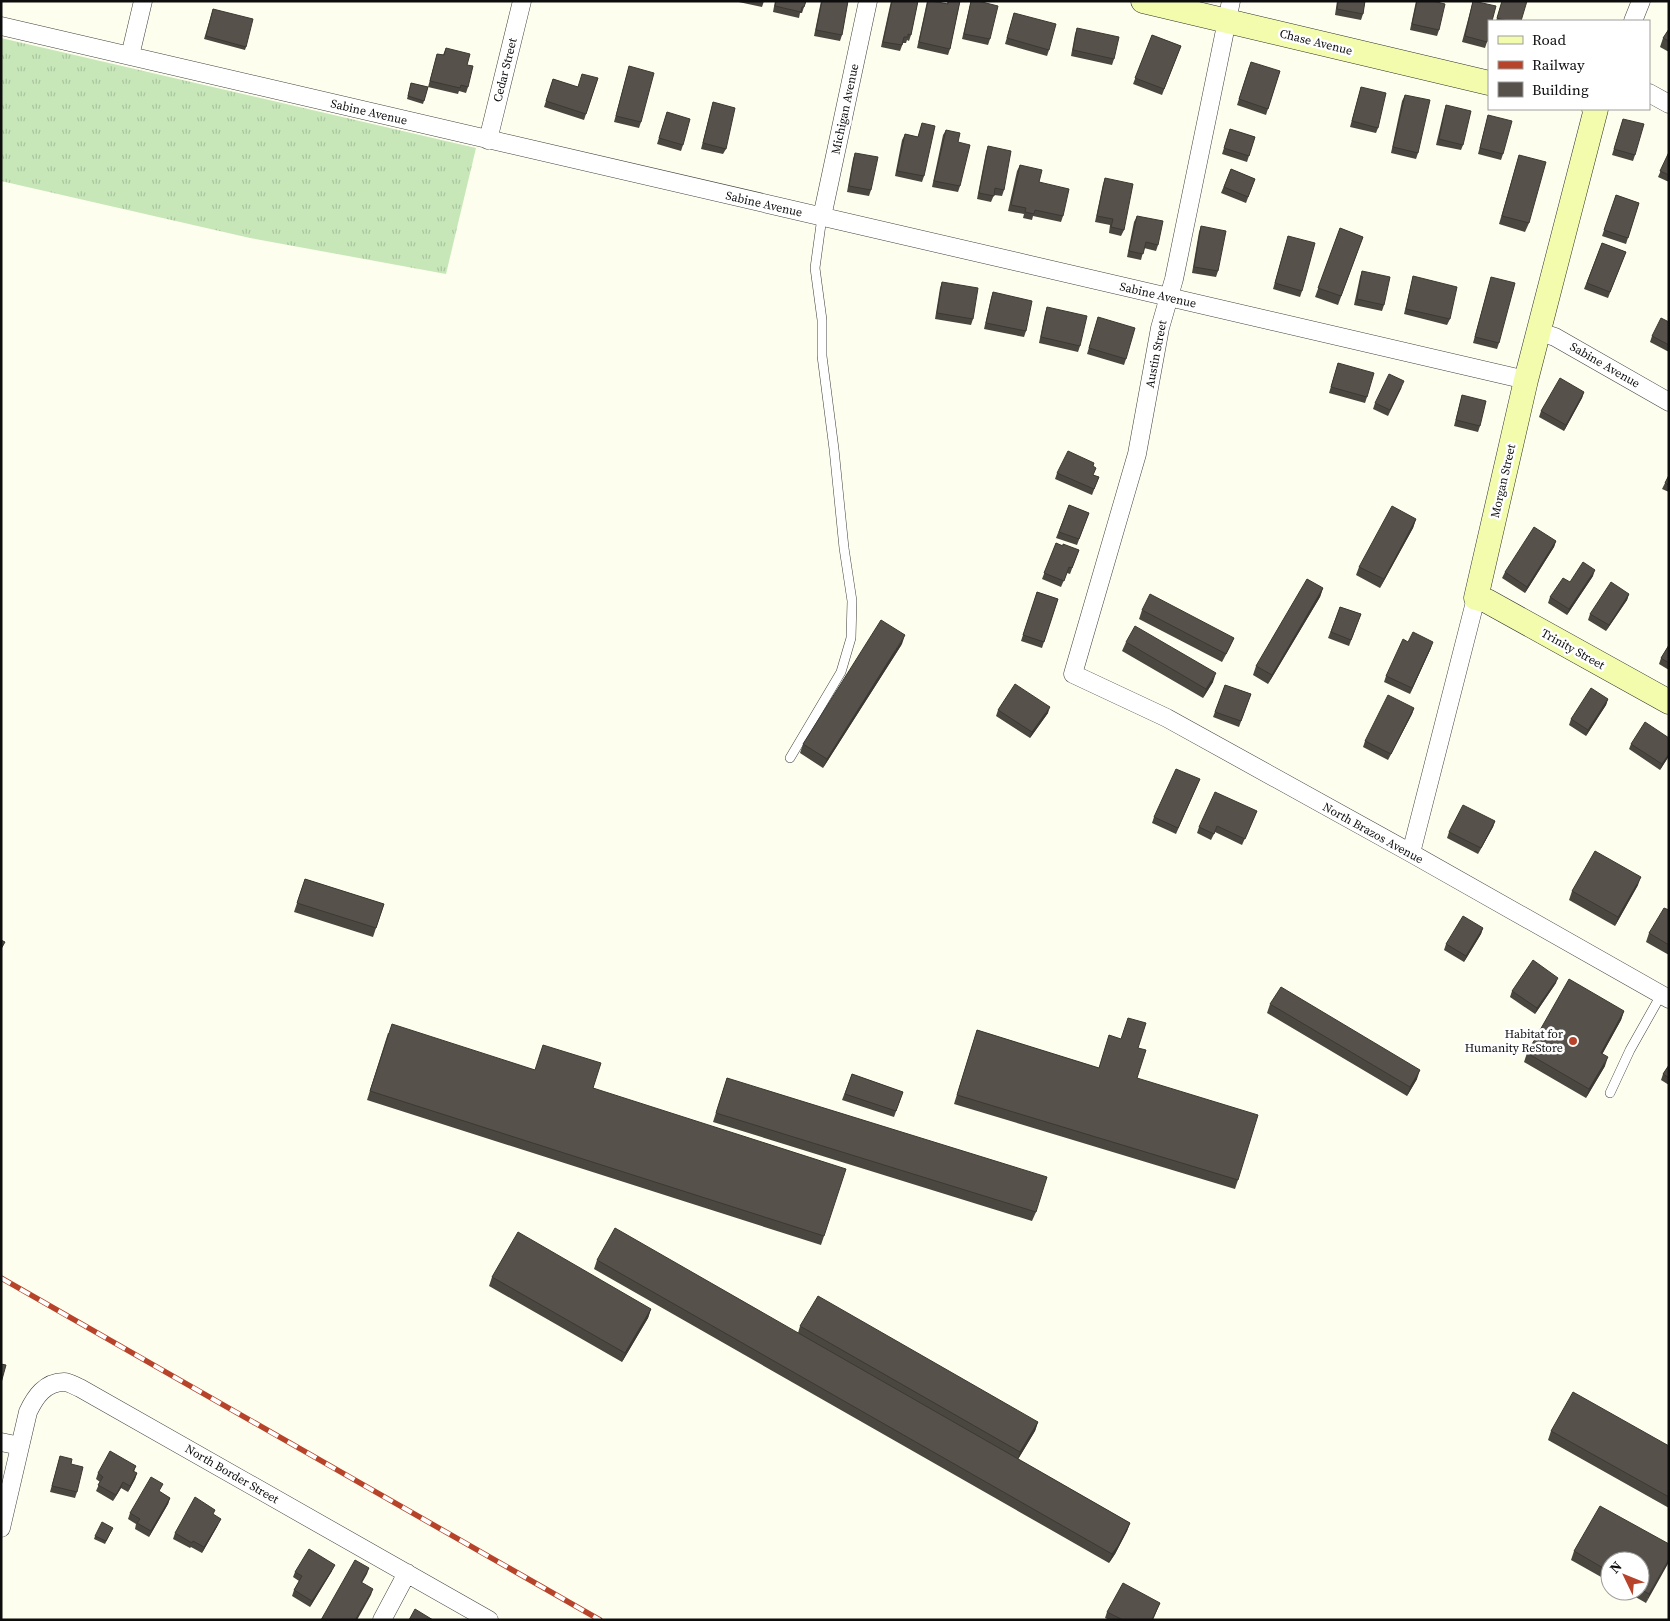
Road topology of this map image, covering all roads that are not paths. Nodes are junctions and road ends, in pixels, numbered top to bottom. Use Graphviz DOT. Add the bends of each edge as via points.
graph roads {
  1 [pos="143,1"];
  2 [pos="522,1"];
  3 [pos="868,1"];
  4 [pos="1143,1"];
  5 [pos="1641,1"];
  6 [pos="1228,11"];
  7 [pos="1633,20"];
  8 [pos="1,26"];
  9 [pos="130,56"];
  10 [pos="1488,83"];
  11 [pos="1650,93"];
  12 [pos="1669,104"];
  13 [pos="1595,110"];
  14 [pos="488,140"];
  15 [pos="822,217"];
  16 [pos="1168,297"];
  17 [pos="1540,332"];
  18 [pos="1526,380"];
  19 [pos="1669,402"];
  20 [pos="1476,598"];
  21 [pos="1073,674"];
  22 [pos="1669,702"];
  23 [pos="790,758"];
  24 [pos="1411,853"];
  25 [pos="1665,997"];
  26 [pos="1610,1093"];
  27 [pos="1,1442"];
  28 [pos="20,1446"];
  29 [pos="1,1528"];
  30 [pos="407,1573"];
  31 [pos="382,1620"];
  32 [pos="489,1620"];
  1 -- 9 [label="street"];
  2 -- 14 [label="street, Cedar Street"];
  3 -- 15 [label="street, Michigan Avenue"];
  4 -- 6 [label="street, Chase Avenue"];
  5 -- 7 [label="street"];
  6 -- 10 [label="street, Chase Avenue"];
  6 -- 16 [label="street, Austin Street"];
  8 -- 9 [label="street, Sabine Avenue"];
  9 -- 14 [label="street, Sabine Avenue"];
  11 -- 12 [label="street"];
  13 -- 17 [label="street, Morgan Street"];
  14 -- 15 [label="street, Sabine Avenue"];
  15 -- 16 [label="street, Sabine Avenue"];
  15 -- 23 [label="lane" via="815,268 822,320 822,356 852,601 851,638 841,672"];
  16 -- 18 [label="street, Sabine Avenue"];
  16 -- 21 [label="street, Austin Street" via="1137,454"];
  17 -- 18 [label="street, Morgan Street"];
  17 -- 19 [label="street, Sabine Avenue" via="1555,336"];
  18 -- 20 [label="street, Morgan Street"];
  20 -- 22 [label="street, Trinity Street" via="1487,600"];
  20 -- 24 [label="street, Morgan Street"];
  21 -- 24 [label="street, North Brazos Avenue" via="1167,718"];
  24 -- 25 [label="street, North Brazos Avenue"];
  25 -- 26 [label="lane" via="1630,1050"];
  27 -- 28 [label="street"];
  28 -- 29 [label="street"];
  28 -- 30 [label="street, North Border Street" via="34,1398 47,1386 65,1382"];
  30 -- 31 [label="street"];
  30 -- 32 [label="street, North Border Street"];
}
